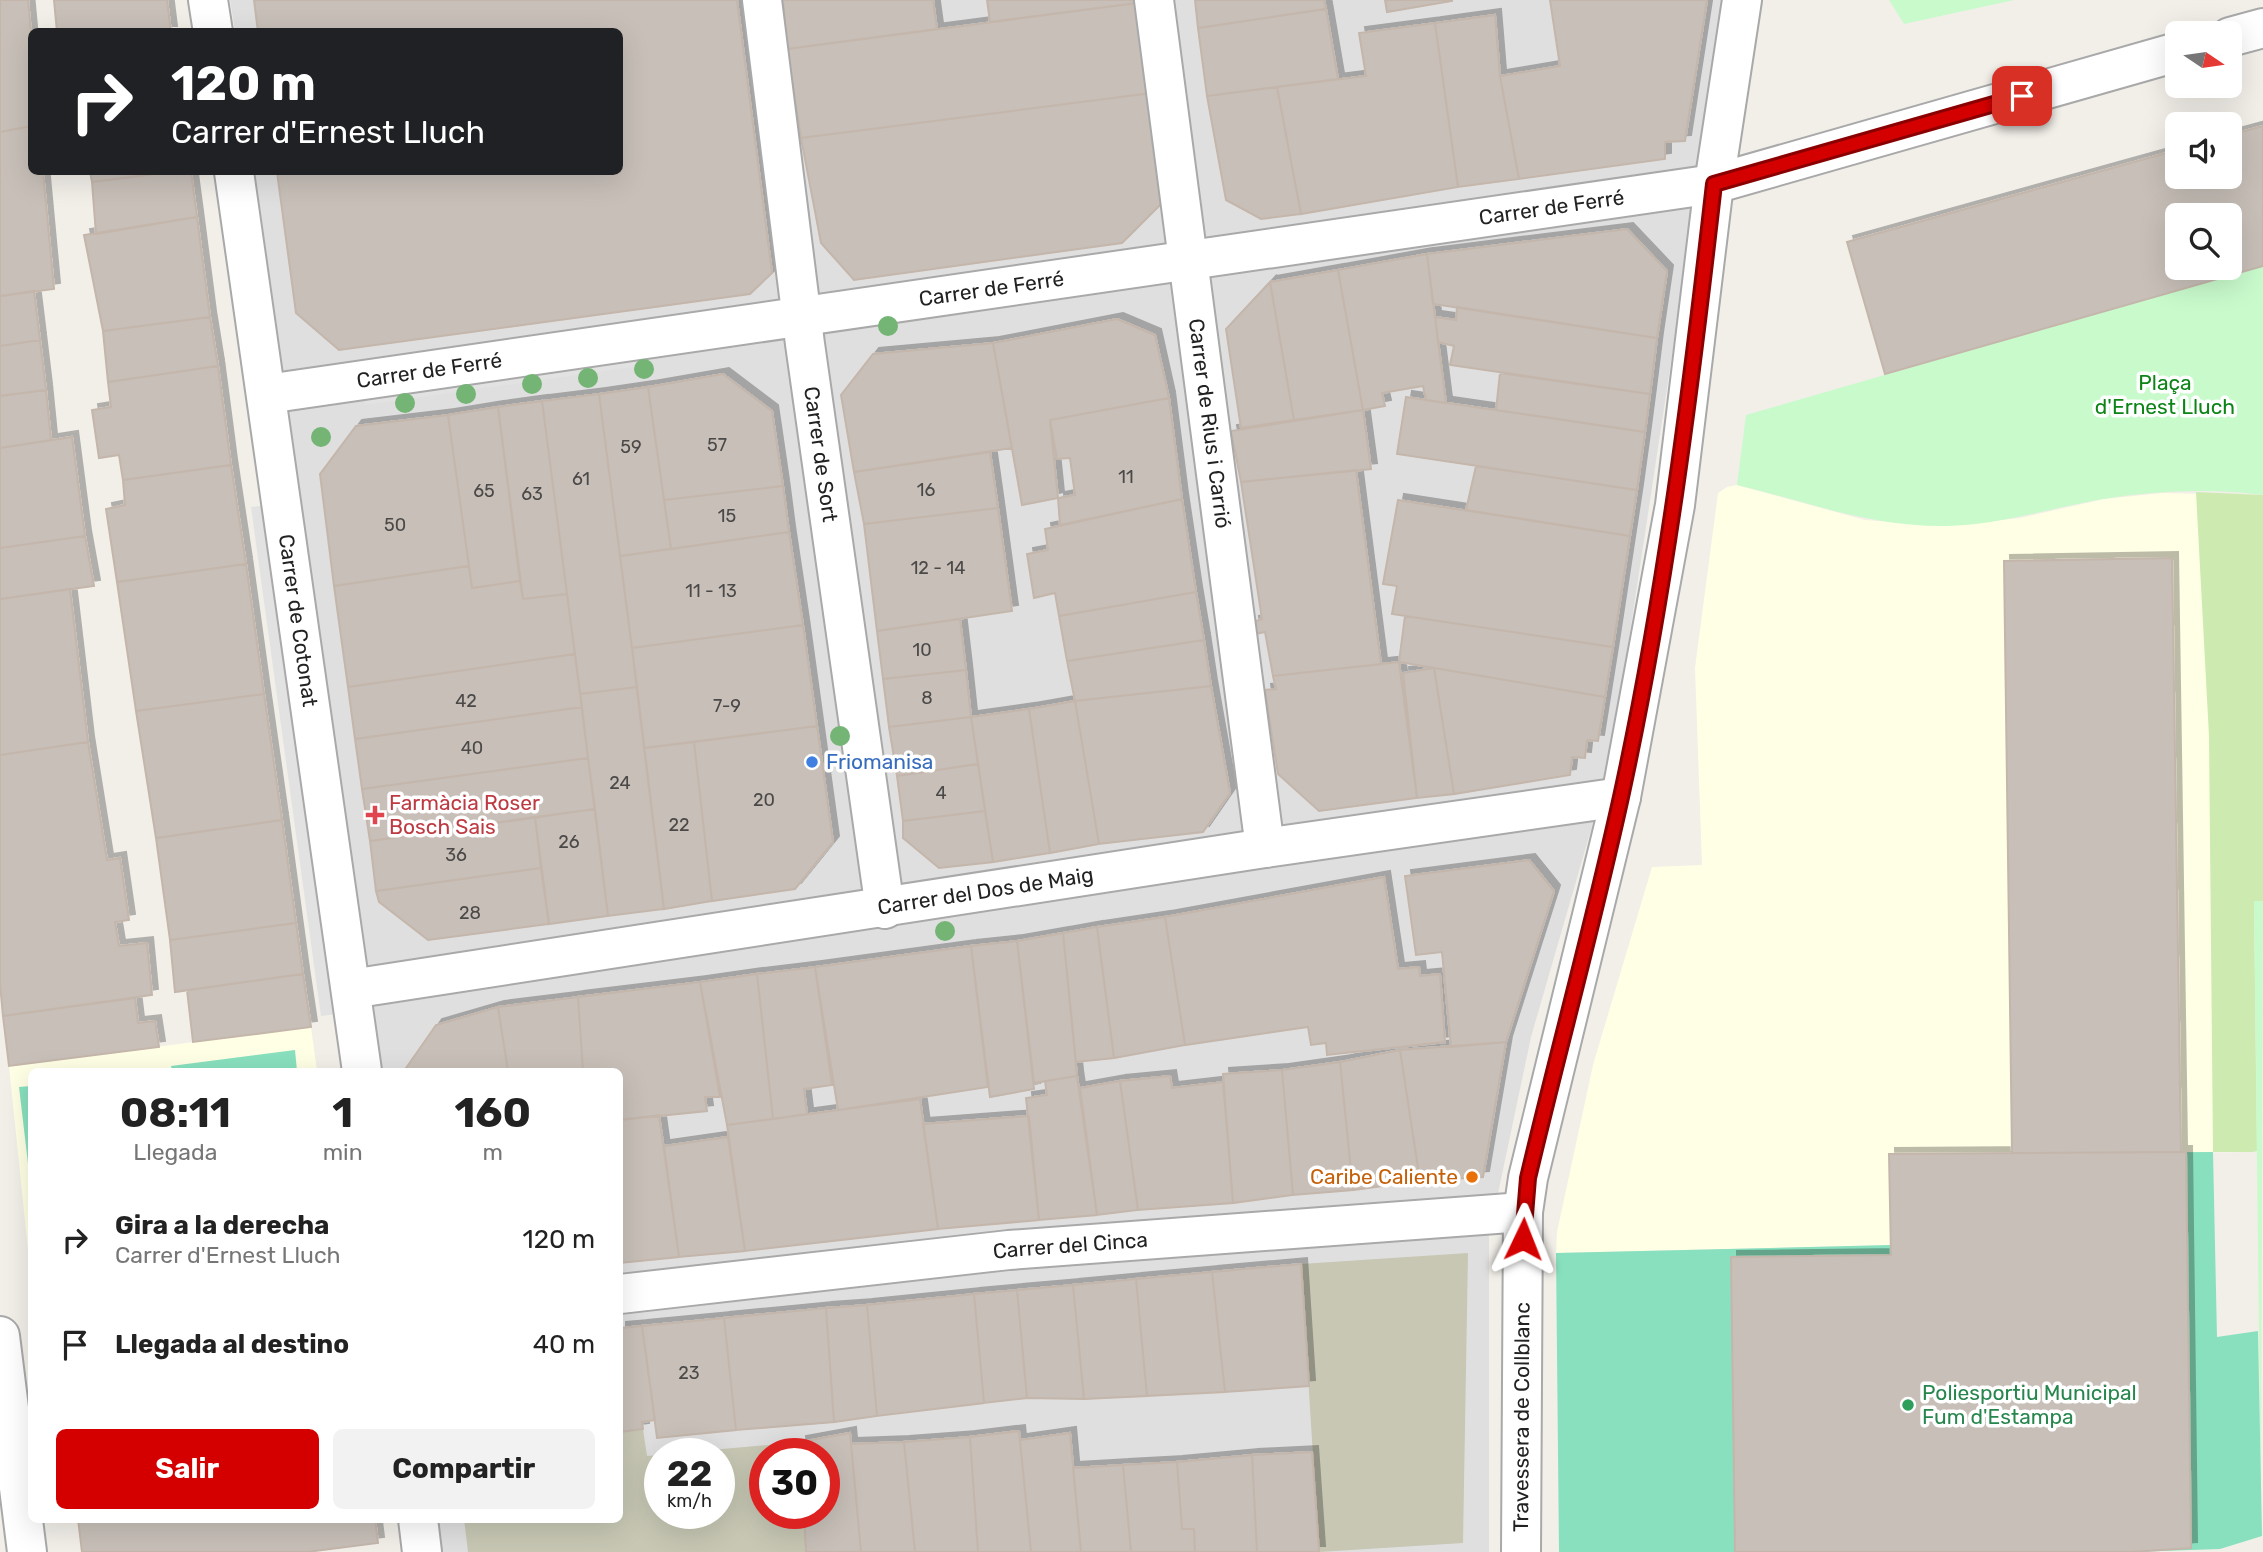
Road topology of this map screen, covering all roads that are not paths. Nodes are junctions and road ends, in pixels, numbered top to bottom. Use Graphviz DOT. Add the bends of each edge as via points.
graph roads {
  1 [pos="208,0"];
  2 [pos="762,0"];
  3 [pos="1154,0"];
  4 [pos="1742,0"];
  5 [pos="212,28"];
  6 [pos="2263,28"];
  7 [pos="2242,34"];
  8 [pos="2165,55"];
  9 [pos="234,175"];
  10 [pos="1714,184"];
  11 [pos="1190,258"];
  12 [pos="802,314"];
  13 [pos="267,394"];
  14 [pos="1621,797"];
  15 [pos="1265,848"];
  16 [pos="885,909"];
  17 [pos="351,989"];
  18 [pos="362,1068"];
  19 [pos="1523,1212"];
  20 [pos="623,1294"];
  21 [pos="0,1336"];
  22 [pos="418,1523"];
  23 [pos="27,1552"];
  24 [pos="422,1552"];
  25 [pos="1521,1552"];
  1 -- 5 [label="street"];
  2 -- 12 [label="street, Carrer de Sort"];
  3 -- 11 [label="street, Carrer de Rius i Carrió"];
  4 -- 10 [label="street, Travessera de Collblanc"];
  6 -- 7 [label="street"];
  8 -- 10 [label="street, Carrer de Ferré"];
  9 -- 13 [label="street, Carrer de Cotonat"];
  10 -- 11 [label="street, Carrer de Ferré"];
  10 -- 14 [label="street, Travessera de Collblanc" via="1675,505"];
  11 -- 12 [label="street, Carrer de Ferré"];
  11 -- 15 [label="street, Carrer de Rius i Carrió"];
  12 -- 13 [label="street, Carrer de Ferré"];
  12 -- 16 [label="street, Carrer de Sort"];
  13 -- 17 [label="street, Carrer de Cotonat"];
  14 -- 15 [label="street, Carrer del Dos de Maig"];
  14 -- 19 [label="street, Travessera de Collblanc"];
  15 -- 16 [label="street, Carrer del Dos de Maig"];
  16 -- 17 [label="street, Carrer del Dos de Maig"];
  17 -- 18 [label="street, Carrer de Cotonat"];
  19 -- 20 [label="street, Carrer del Cinca" via="1009,1250"];
  19 -- 25 [label="street, Travessera de Collblanc"];
  21 -- 23 [label="street"];
  22 -- 24 [label="street"];
}
